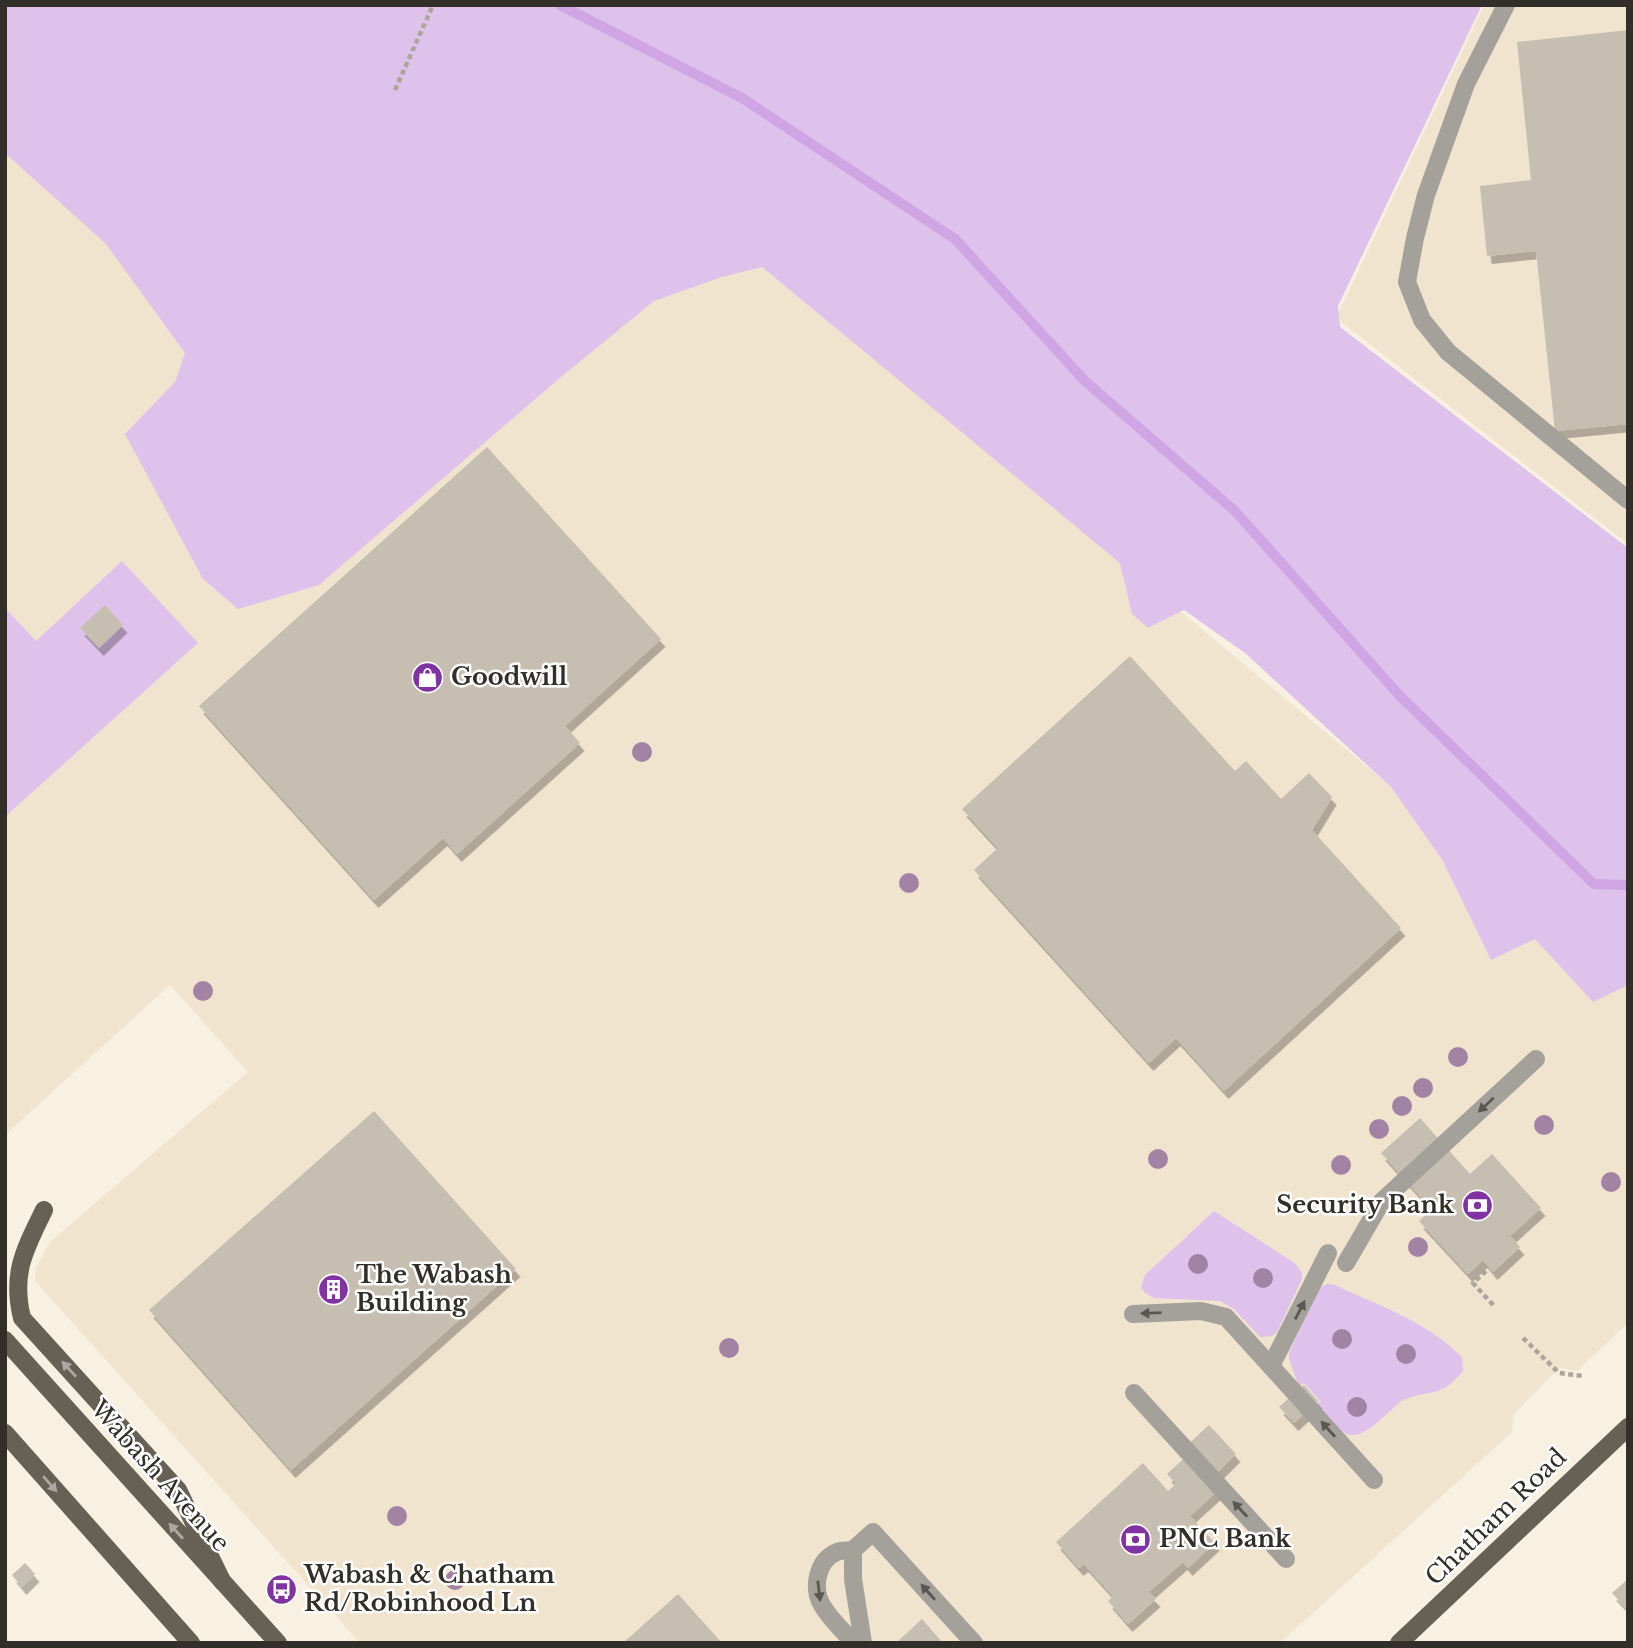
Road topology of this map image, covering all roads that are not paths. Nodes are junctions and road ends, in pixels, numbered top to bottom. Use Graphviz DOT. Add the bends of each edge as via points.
graph roads {
  1 [pos="1506,5"];
  2 [pos="1628,500"];
  3 [pos="1536,1059"];
  4 [pos="44,1210"];
  5 [pos="1328,1253"];
  6 [pos="1346,1263"];
  7 [pos="1133,1314"];
  8 [pos="5,1340"];
  9 [pos="1271,1366"];
  10 [pos="1134,1393"];
  11 [pos="1628,1427"];
  12 [pos="5,1433"];
  13 [pos="1374,1480"];
  14 [pos="853,1550"];
  15 [pos="1286,1559"];
  16 [pos="222,1581"];
  17 [pos="191,1643"];
  18 [pos="278,1643"];
  19 [pos="854,1643"];
  20 [pos="863,1643"];
  21 [pos="974,1643"];
  22 [pos="1399,1643"];
  1 -- 2 [label="lane" via="1461,96 1426,195 1408,282 1422,320 1448,352"];
  3 -- 6 [label="lane, one-way" via="1382,1201"];
  16 -- 4 [label="main road, one-way" via="178,1490 22,1318 18,1270"];
  9 -- 5 [label="lane, one-way"];
  9 -- 7 [label="lane, one-way" via="1226,1317 1201,1311"];
  16 -- 8 [label="main road, Wabash Avenue, one-way"];
  13 -- 9 [label="lane, one-way"];
  15 -- 10 [label="lane, one-way"];
  11 -- 22 [label="main road, Chatham Road"];
  12 -- 17 [label="main road, one-way"];
  14 -- 19 [label="lane, one-way" via="837,1552 824,1561 817,1588 821,1603"];
  14 -- 20 [label="lane"];
  21 -- 14 [label="lane, one-way" via="873,1532"];
  16 -- 18 [label="main road, Wabash Avenue"];
}
